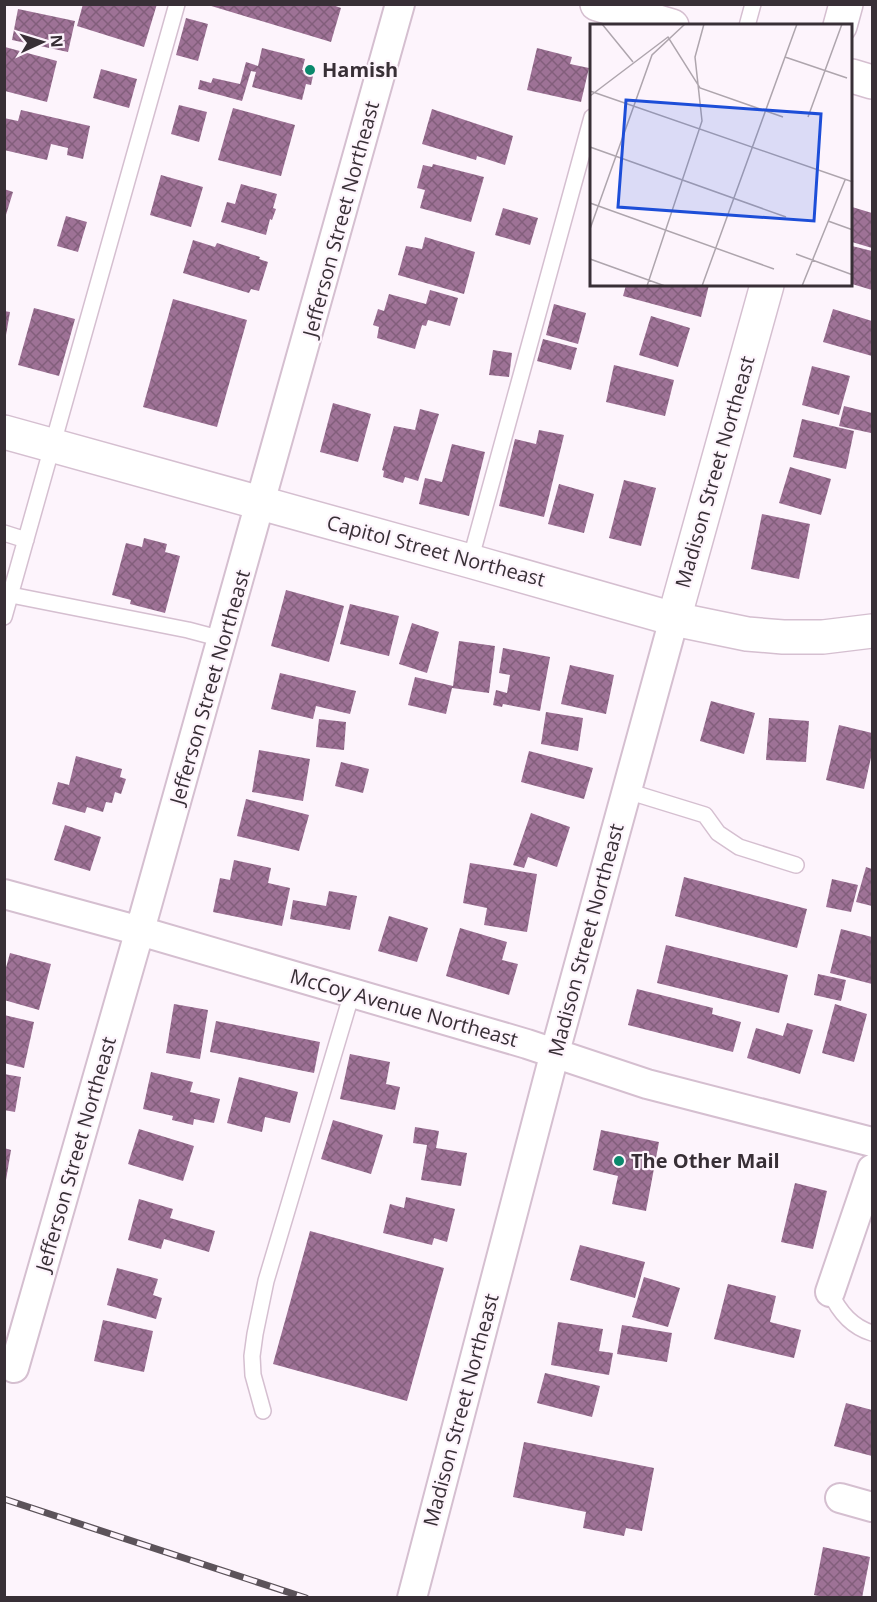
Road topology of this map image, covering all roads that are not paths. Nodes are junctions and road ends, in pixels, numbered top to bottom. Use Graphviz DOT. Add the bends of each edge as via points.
graph roads {
  1 [pos="177,4"];
  2 [pos="400,4"];
  3 [pos="753,4"];
  4 [pos="846,4"];
  5 [pos="612,14"];
  6 [pos="662,24"];
  7 [pos="748,24"];
  8 [pos="841,24"];
  9 [pos="853,76"];
  10 [pos="873,82"];
  11 [pos="590,124"];
  12 [pos="767,286"];
  13 [pos="4,432"];
  14 [pos="52,446"];
  15 [pos="263,503"];
  16 [pos="4,533"];
  17 [pos="26,540"];
  18 [pos="470,561"];
  19 [pos="11,595"];
  20 [pos="4,617"];
  21 [pos="674,619"];
  22 [pos="873,631"];
  23 [pos="222,639"];
  24 [pos="627,791"];
  25 [pos="796,866"];
  26 [pos="4,894"];
  27 [pos="140,931"];
  28 [pos="352,993"];
  29 [pos="555,1052"];
  30 [pos="873,1142"];
  31 [pos="873,1169"];
  32 [pos="830,1292"];
  33 [pos="873,1333"];
  34 [pos="14,1368"];
  35 [pos="263,1411"];
  36 [pos="840,1498"];
  37 [pos="873,1507"];
  38 [pos="412,1598"];
  1 -- 14 [label="lane"];
  2 -- 15 [label="street, Jefferson Street Northeast"];
  3 -- 7 [label="lane"];
  4 -- 8 [label="main road"];
  5 -- 6 [label="main road"];
  9 -- 10 [label="main road"];
  11 -- 18 [label="lane"];
  12 -- 21 [label="main road, Madison Street Northeast"];
  13 -- 14 [label="main road, Capitol Street Northeast"];
  14 -- 15 [label="main road, Capitol Street Northeast"];
  14 -- 17 [label="lane"];
  15 -- 18 [label="main road, Capitol Street Northeast"];
  15 -- 23 [label="street, Jefferson Street Northeast"];
  16 -- 17 [label="lane"];
  17 -- 19 [label="lane"];
  18 -- 21 [label="main road, Capitol Street Northeast"];
  19 -- 20 [label="lane"];
  19 -- 23 [label="lane"];
  21 -- 22 [label="main road, Capitol Street Northeast" via="783,637"];
  21 -- 24 [label="street, Madison Street Northeast"];
  23 -- 27 [label="street, Jefferson Street Northeast"];
  24 -- 25 [label="lane" via="705,815 718,833 739,847"];
  24 -- 29 [label="street, Madison Street Northeast"];
  26 -- 27 [label="street, McCoy Avenue Northeast"];
  27 -- 28 [label="street, McCoy Avenue Northeast"];
  27 -- 34 [label="street, Jefferson Street Northeast"];
  28 -- 29 [label="street, McCoy Avenue Northeast"];
  28 -- 35 [label="lane" via="259,1313 252,1356"];
  29 -- 30 [label="street, McCoy Avenue Northeast" via="647,1084"];
  29 -- 38 [label="street, Madison Street Northeast"];
  31 -- 32 [label="street"];
  32 -- 33 [label="lane" via="844,1316 860,1329"];
  36 -- 37 [label="street"];
}
